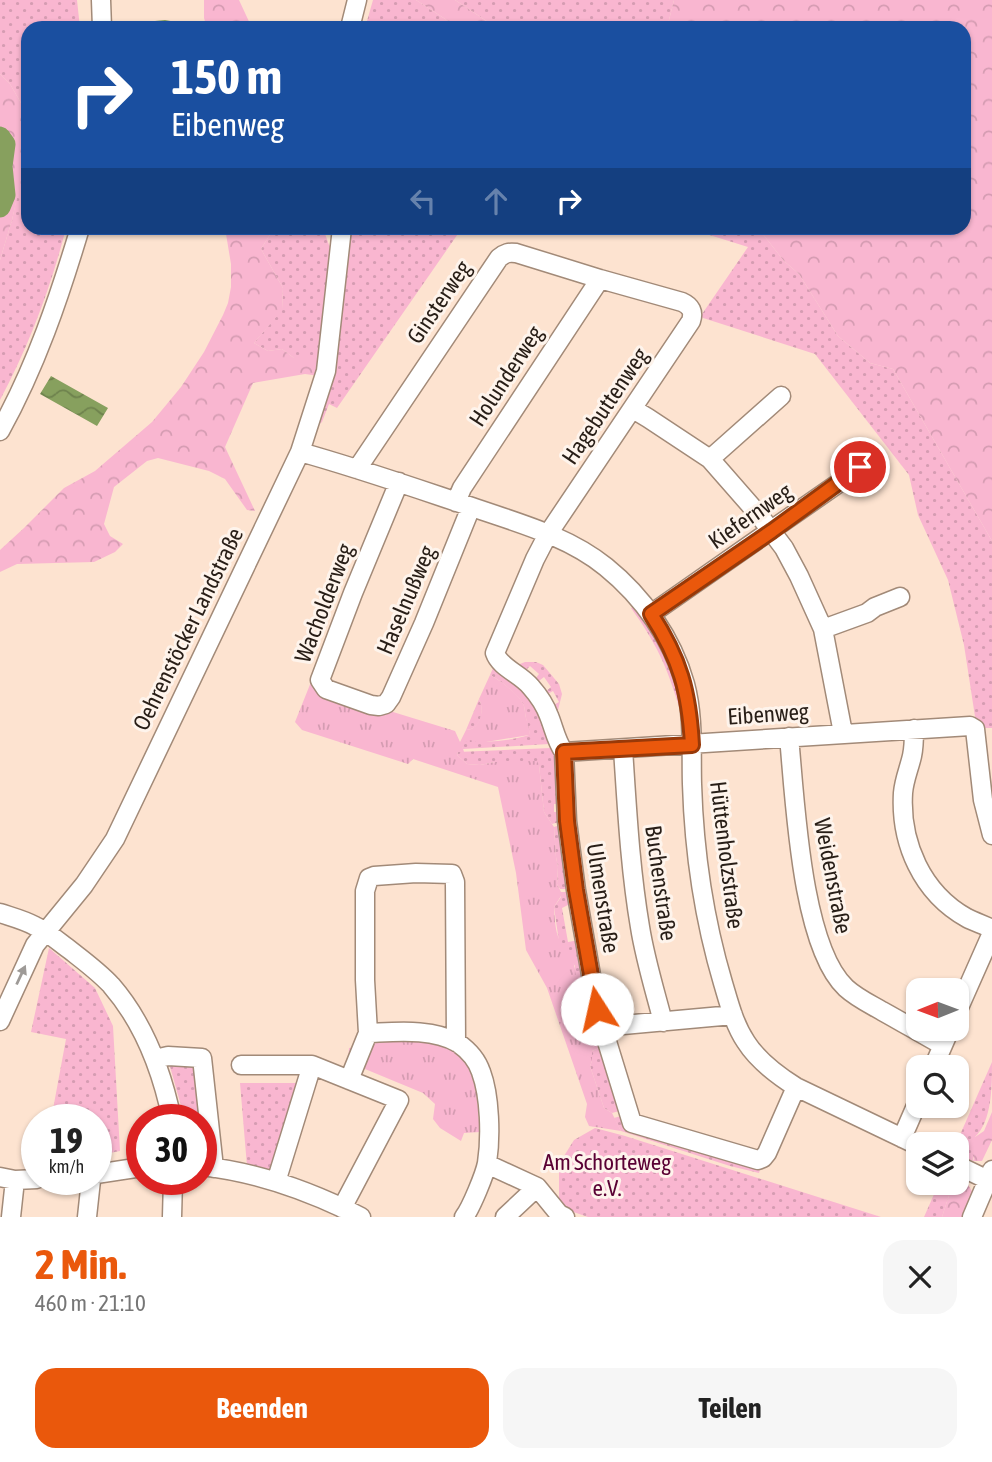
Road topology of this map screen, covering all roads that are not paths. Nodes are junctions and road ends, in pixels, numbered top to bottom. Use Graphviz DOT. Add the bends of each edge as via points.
graph roads {
  1 [pos="100,0"];
  2 [pos="357,0"];
  3 [pos="102,21"];
  4 [pos="352,21"];
  5 [pos="78,235"];
  6 [pos="341,235"];
  7 [pos="600,279"];
  8 [pos="687,304"];
  9 [pos="781,396"];
  10 [pos="633,410"];
  11 [pos="0,430"];
  12 [pos="300,452"];
  13 [pos="876,457"];
  14 [pos="710,459"];
  15 [pos="357,469"];
  16 [pos="399,482"];
  17 [pos="463,504"];
  18 [pos="772,531"];
  19 [pos="548,534"];
  20 [pos="900,597"];
  21 [pos="651,614"];
  22 [pos="823,629"];
  23 [pos="379,706"];
  24 [pos="914,729"];
  25 [pos="843,733"];
  26 [pos="789,737"];
  27 [pos="692,745"];
  28 [pos="623,749"];
  29 [pos="564,752"];
  30 [pos="992,835"];
  31 [pos="0,913"];
  32 [pos="992,931"];
  33 [pos="46,933"];
  34 [pos="970,982"];
  35 [pos="733,1015"];
  36 [pos="906,1019"];
  37 [pos="0,1021"];
  38 [pos="663,1022"];
  39 [pos="601,1027"];
  40 [pos="368,1033"];
  41 [pos="456,1042"];
  42 [pos="155,1059"];
  43 [pos="241,1065"];
  44 [pos="312,1065"];
  45 [pos="349,1080"];
  46 [pos="796,1087"];
  47 [pos="168,1104"];
  48 [pos="204,1104"];
  49 [pos="911,1118"];
  50 [pos="902,1138"];
  51 [pos="906,1140"];
  52 [pos="487,1164"];
  53 [pos="217,1169"];
  54 [pos="969,1169"];
  55 [pos="990,1175"];
  56 [pos="8,1179"];
  57 [pos="275,1182"];
  58 [pos="537,1187"];
  59 [pos="90,1195"];
  60 [pos="173,1195"];
  61 [pos="342,1208"];
  62 [pos="11,1217"];
  63 [pos="87,1217"];
  64 [pos="172,1217"];
  65 [pos="361,1217"];
  66 [pos="464,1217"];
  67 [pos="505,1217"];
  68 [pos="565,1217"];
  69 [pos="972,1217"];
  1 -- 3 [label="street"];
  2 -- 4 [label="street"];
  5 -- 11 [label="street" via="36,359"];
  6 -- 12 [label="street, Oehrenstöcker Landstraße" via="326,371"];
  7 -- 8 [label="street, Ginsterweg"];
  7 -- 15 [label="street, Ginsterweg" via="516,253 503,254"];
  7 -- 17 [label="street, Holunderweg" via="462,488"];
  8 -- 10 [label="street, Hagebuttenweg" via="691,321"];
  9 -- 14 [label="street"];
  10 -- 14 [label="street"];
  10 -- 19 [label="street, Hagebuttenweg"];
  12 -- 15 [label="street, Hüttenholzstraße"];
  12 -- 33 [label="street, Oehrenstöcker Landstraße" via="115,839"];
  13 -- 18 [label="street, Kiefernweg"];
  14 -- 18 [label="street"];
  15 -- 16 [label="street, Hüttenholzstraße"];
  16 -- 17 [label="street, Hüttenholzstraße"];
  16 -- 23 [label="street, Wacholderweg" via="320,680 326,689"];
  17 -- 19 [label="street, Hüttenholzstraße"];
  17 -- 23 [label="street, Haselnußweg" via="424,623 391,697"];
  18 -- 21 [label="street, Kiefernweg"];
  18 -- 22 [label="street"];
  19 -- 21 [label="street, Hüttenholzstraße" via="607,568"];
  19 -- 29 [label="street, Hagebuttenweg" via="495,653 498,661 540,697"];
  20 -- 22 [label="street"];
  21 -- 27 [label="street, Hüttenholzstraße" via="684,682"];
  22 -- 25 [label="street"];
  24 -- 25 [label="street, Eibenweg"];
  24 -- 30 [label="street, Eibenweg" via="975,729"];
  24 -- 32 [label="street" via="903,790 906,840 932,888 966,917"];
  25 -- 26 [label="street, Eibenweg"];
  26 -- 27 [label="street, Eibenweg"];
  26 -- 36 [label="street, Weidenstraße" via="803,867 827,961 855,995"];
  27 -- 28 [label="street, Eibenweg"];
  27 -- 35 [label="street, Hüttenholzstraße" via="701,882"];
  28 -- 29 [label="street, Eibenweg"];
  28 -- 38 [label="street, Buchenstraße" via="640,930"];
  29 -- 39 [label="street, Ulmenstraße" via="576,890"];
  31 -- 33 [label="street"];
  32 -- 34 [label="street"];
  37 -- 33 [label="street, Oehrenstöcker Landstraße, one-way" via="35,945"];
  33 -- 42 [label="street" via="111,985"];
  35 -- 38 [label="street"];
  35 -- 46 [label="street, Hüttenholzstraße" via="759,1059"];
  38 -- 39 [label="street"];
  39 -- 46 [label="street, Ulmenstraße" via="632,1123 753,1159 763,1158"];
  40 -- 41 [label="street" via="426,1034"];
  40 -- 41 [label="street" via="365,891 369,878 452,874"];
  40 -- 45 [label="street"];
  41 -- 52 [label="street" via="481,1070 489,1138"];
  42 -- 47 [label="street"];
  42 -- 48 [label="street" via="202,1058"];
  43 -- 44 [label="street"];
  44 -- 45 [label="street"];
  44 -- 57 [label="street"];
  45 -- 61 [label="street" via="399,1100"];
  46 -- 50 [label="street, Hüttenholzstraße"];
  49 -- 50 [label="street"];
  50 -- 51 [label="street, Hüttenholzstraße"];
  52 -- 58 [label="street"];
  52 -- 66 [label="street"];
  53 -- 57 [label="street"];
  54 -- 55 [label="street"];
  55 -- 69 [label="street"];
  56 -- 62 [label="street"];
  57 -- 61 [label="street"];
  58 -- 67 [label="street"];
  58 -- 68 [label="street"];
  59 -- 63 [label="street"];
  60 -- 64 [label="street"];
  61 -- 65 [label="street"];
}
